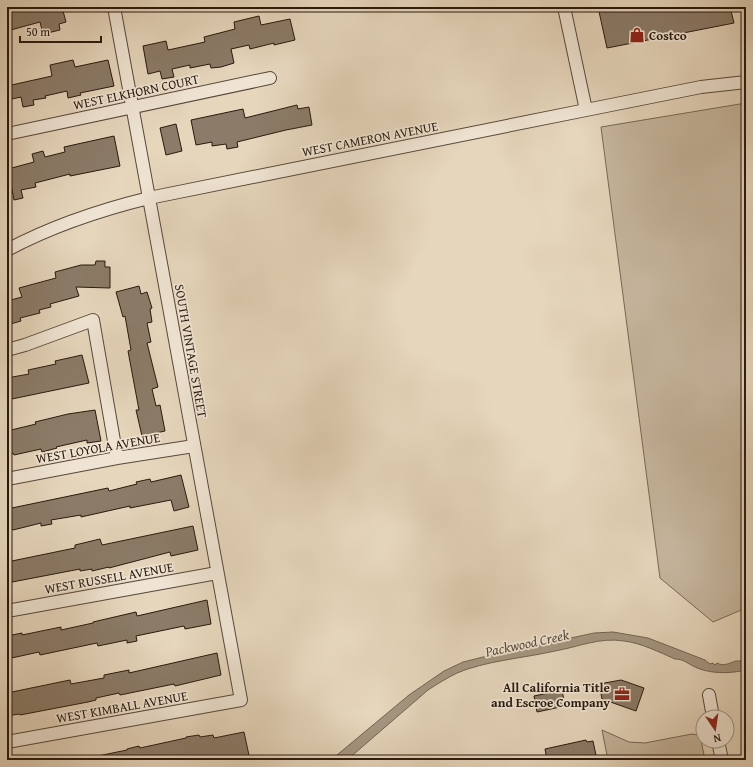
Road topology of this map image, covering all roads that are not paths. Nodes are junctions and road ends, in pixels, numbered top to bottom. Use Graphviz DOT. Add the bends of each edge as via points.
graph roads {
  1 [pos="114,7"];
  2 [pos="564,7"];
  3 [pos="270,78"];
  4 [pos="746,82"];
  5 [pos="132,108"];
  6 [pos="586,110"];
  7 [pos="7,134"];
  8 [pos="149,198"];
  9 [pos="7,250"];
  10 [pos="7,350"];
  11 [pos="194,446"];
  12 [pos="117,458"];
  13 [pos="7,479"];
  14 [pos="217,573"];
  15 [pos="7,611"];
  16 [pos="709,695"];
  17 [pos="241,700"];
  18 [pos="712,709"];
  19 [pos="7,742"];
  20 [pos="720,749"];
  21 [pos="722,760"];
  1 -- 5 [label="street, SOUTH VINTAGE STREET"];
  2 -- 6 [label="street"];
  3 -- 5 [label="street, WEST ELKHORN COURT"];
  4 -- 6 [label="street, WEST CAMERON AVENUE"];
  5 -- 7 [label="street, WEST ELKHORN COURT"];
  5 -- 8 [label="street, SOUTH VINTAGE STREET"];
  6 -- 8 [label="street, WEST CAMERON AVENUE"];
  8 -- 9 [label="street, WEST CAMERON AVENUE" via="116,206 58,226"];
  8 -- 11 [label="street, SOUTH VINTAGE STREET"];
  10 -- 12 [label="street" via="93,320"];
  11 -- 12 [label="street, WEST LOYOLA AVENUE"];
  11 -- 14 [label="street, SOUTH VINTAGE STREET"];
  12 -- 13 [label="street, WEST LOYOLA AVENUE"];
  14 -- 15 [label="street, WEST RUSSELL AVENUE"];
  14 -- 17 [label="street, SOUTH VINTAGE STREET"];
  16 -- 18 [label="street"];
  17 -- 19 [label="street, WEST KIMBALL AVENUE"];
  20 -- 21 [label="street"];
}
